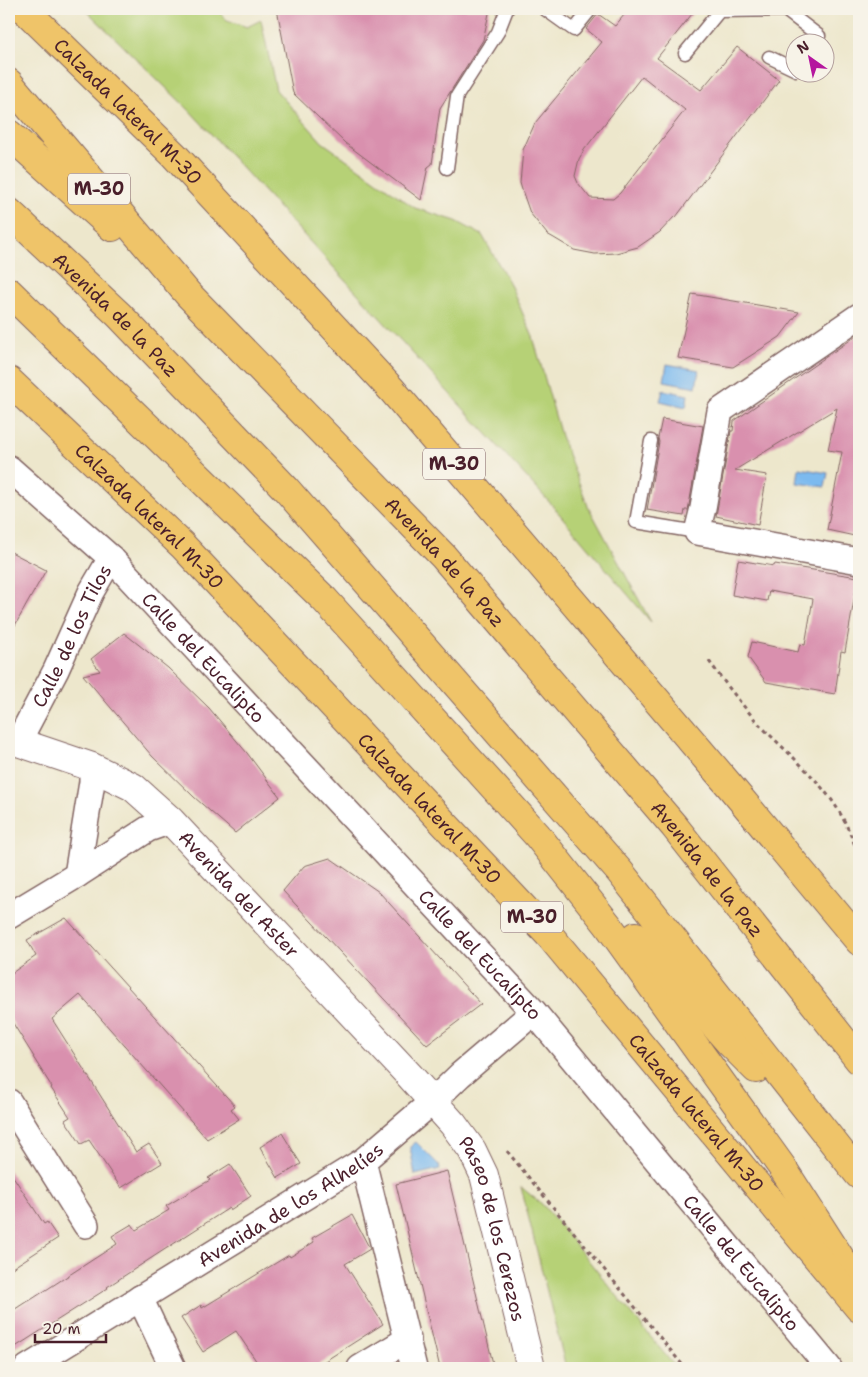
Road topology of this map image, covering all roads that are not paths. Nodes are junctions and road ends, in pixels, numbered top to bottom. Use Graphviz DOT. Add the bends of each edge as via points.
graph roads {
  1 [pos="24,9"];
  2 [pos="507,9"];
  3 [pos="547,9"];
  4 [pos="591,9"];
  5 [pos="720,10"];
  6 [pos="814,32"];
  7 [pos="685,53"];
  8 [pos="769,57"];
  9 [pos="786,65"];
  10 [pos="9,83"];
  11 [pos="9,134"];
  12 [pos="447,168"];
  13 [pos="9,212"];
  14 [pos="9,292"];
  15 [pos="188,294"];
  16 [pos="859,316"];
  17 [pos="9,381"];
  18 [pos="652,440"];
  19 [pos="9,468"];
  20 [pos="697,532"];
  21 [pos="111,558"];
  22 [pos="859,561"];
  23 [pos="13,740"];
  24 [pos="92,767"];
  25 [pos="170,821"];
  26 [pos="537,835"];
  27 [pos="77,875"];
  28 [pos="9,916"];
  29 [pos="859,942"];
  30 [pos="534,1012"];
  31 [pos="859,1060"];
  32 [pos="9,1102"];
  33 [pos="432,1102"];
  34 [pos="841,1153"];
  35 [pos="362,1161"];
  36 [pos="859,1175"];
  37 [pos="86,1225"];
  38 [pos="859,1287"];
  39 [pos="140,1298"];
  40 [pos="859,1308"];
  41 [pos="408,1339"];
  42 [pos="27,1368"];
  43 [pos="173,1368"];
  44 [pos="360,1368"];
  45 [pos="414,1368"];
  46 [pos="531,1368"];
  47 [pos="830,1368"];
  1 -- 29 [label="highway, Calzada lateral M-30 / M-30" via="174,155 392,390"];
  2 -- 12 [label="lane" via="498,32 457,96"];
  3 -- 4 [label="lane" via="574,30"];
  5 -- 6 [label="lane" via="785,10"];
  5 -- 7 [label="lane"];
  8 -- 9 [label="lane"];
  10 -- 15 [label="highway, Avenida de la Paz / M-30"];
  11 -- 15 [label="highway"];
  13 -- 34 [label="highway, Avenida de la Paz" via="119,315 286,489 620,872"];
  14 -- 26 [label="highway" via="324,599"];
  15 -- 31 [label="highway, Avenida de la Paz / M-30" via="443,556 674,826"];
  16 -- 20 [label="street" via="720,411"];
  17 -- 40 [label="highway, Calzada lateral M-30 / M-30" via="182,545 550,936"];
  18 -- 20 [label="lane" via="636,522"];
  19 -- 21 [label="street, Calle del Eucalipto"];
  20 -- 22 [label="street"];
  21 -- 23 [label="street, Calle de los Tilos" via="91,592 56,670"];
  21 -- 30 [label="street, Calle del Eucalipto"];
  23 -- 24 [label="street, Avenida del Aster"];
  24 -- 25 [label="street, Avenida del Aster" via="133,787"];
  24 -- 27 [label="street"];
  25 -- 27 [label="street" via="148,829"];
  25 -- 33 [label="street, Avenida del Aster"];
  26 -- 34 [label="highway" via="602,899 729,1042"];
  26 -- 38 [label="highway" via="608,925 782,1167"];
  27 -- 28 [label="street"];
  30 -- 33 [label="street, Avenida de los Alhelíes"];
  30 -- 47 [label="street, Calle del Eucalipto"];
  32 -- 37 [label="street"];
  33 -- 35 [label="street, Avenida de los Alhelíes"];
  33 -- 46 [label="street, Paseo de los Cerezos" via="472,1150 484,1175"];
  34 -- 36 [label="highway, Avenida de la Paz"];
  35 -- 39 [label="street, Avenida de los Alhelíes"];
  35 -- 41 [label="street"];
  39 -- 42 [label="street, Avenida de los Alhelíes"];
  39 -- 43 [label="street"];
  41 -- 44 [label="street"];
  41 -- 45 [label="street"];
}
